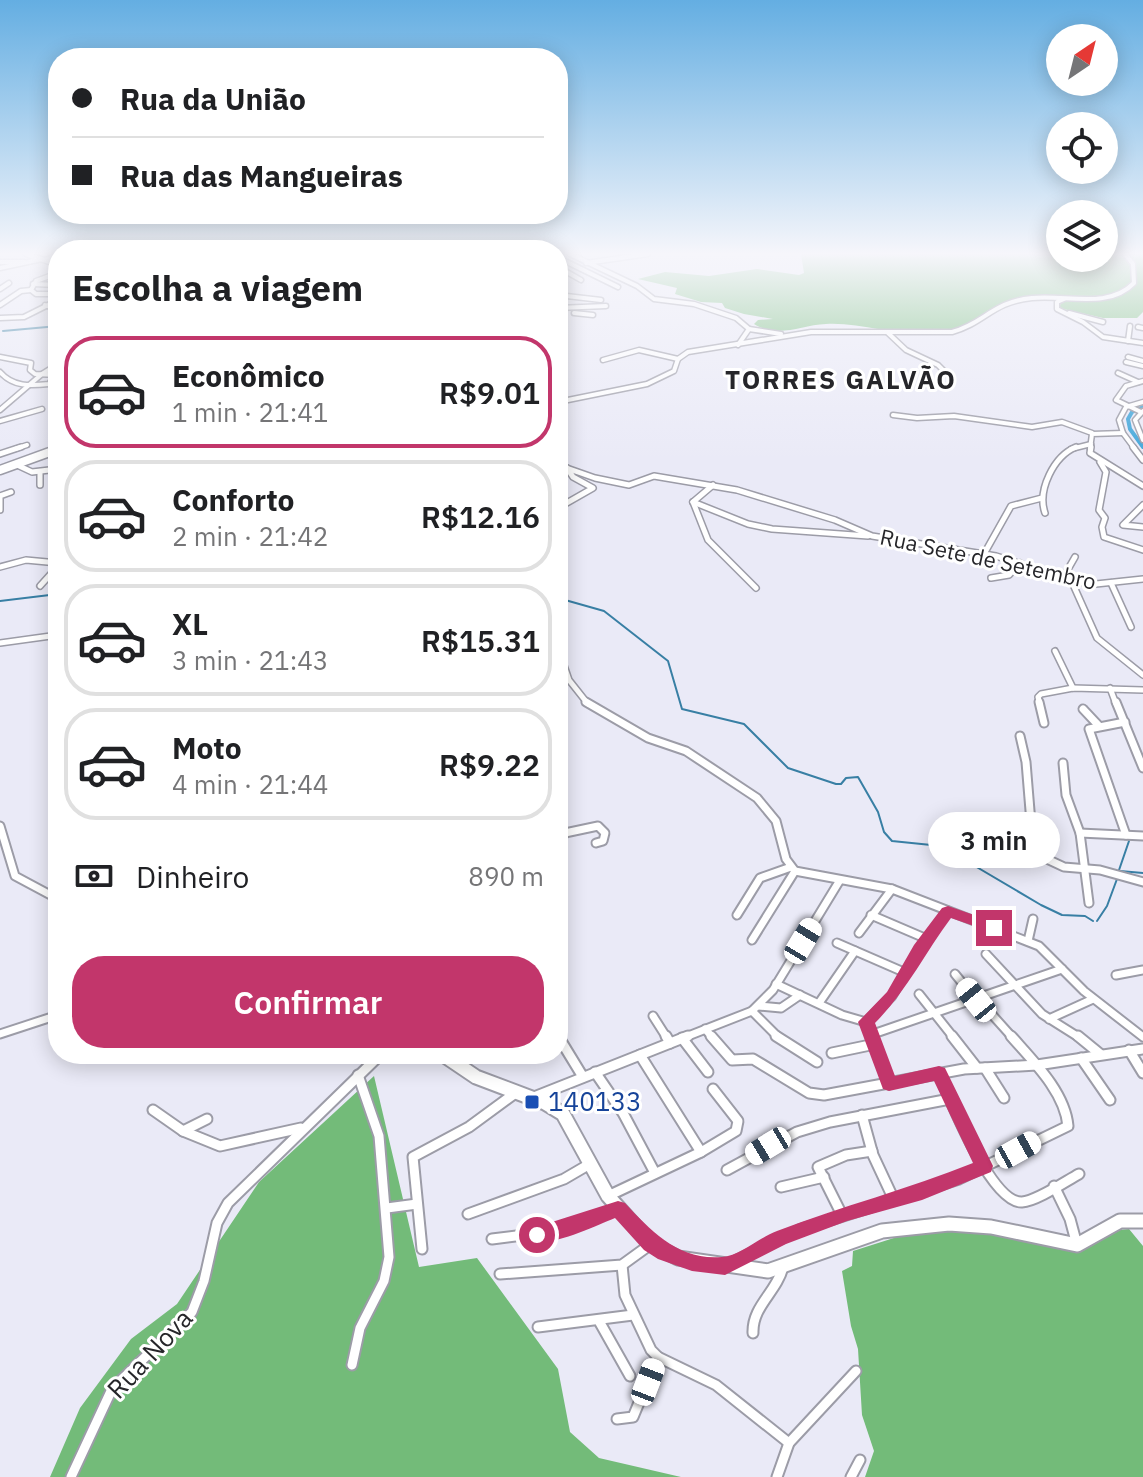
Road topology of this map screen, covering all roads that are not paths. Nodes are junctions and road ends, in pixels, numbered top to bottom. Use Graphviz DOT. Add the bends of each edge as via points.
graph roads {
  1 [pos="742,323"];
  2 [pos="975,323"];
  3 [pos="1080,323"];
  4 [pos="1130,326"];
  5 [pos="749,329"];
  6 [pos="888,333"];
  7 [pos="789,335"];
  8 [pos="1128,341"];
  9 [pos="1143,343"];
  10 [pos="738,345"];
  11 [pos="0,357"];
  12 [pos="678,359"];
  13 [pos="603,360"];
  14 [pos="1127,360"];
  15 [pos="1143,363"];
  16 [pos="48,370"];
  17 [pos="0,372"];
  18 [pos="1118,373"];
  19 [pos="40,374"];
  20 [pos="947,374"];
  21 [pos="48,375"];
  22 [pos="1140,382"];
  23 [pos="30,383"];
  24 [pos="48,385"];
  25 [pos="568,400"];
  26 [pos="1143,402"];
  27 [pos="1126,407"];
  28 [pos="42,409"];
  29 [pos="1,410"];
  30 [pos="1139,411"];
  31 [pos="893,415"];
  32 [pos="11,418"];
  33 [pos="0,421"];
  34 [pos="1092,433"];
  35 [pos="1123,433"];
  36 [pos="1143,440"];
  37 [pos="1091,444"];
  38 [pos="27,445"];
  39 [pos="48,452"];
  40 [pos="0,454"];
  41 [pos="1143,460"];
  42 [pos="1100,462"];
  43 [pos="15,464"];
  44 [pos="568,468"];
  45 [pos="0,470"];
  46 [pos="568,470"];
  47 [pos="48,471"];
  48 [pos="40,472"];
  49 [pos="1106,472"];
  50 [pos="1124,475"];
  51 [pos="40,485"];
  52 [pos="713,485"];
  53 [pos="1143,486"];
  54 [pos="11,492"];
  55 [pos="1042,498"];
  56 [pos="568,502"];
  57 [pos="693,502"];
  58 [pos="1143,505"];
  59 [pos="0,510"];
  60 [pos="1045,513"];
  61 [pos="1143,527"];
  62 [pos="872,536"];
  63 [pos="1143,550"];
  64 [pos="984,554"];
  65 [pos="1075,557"];
  66 [pos="1041,559"];
  67 [pos="48,563"];
  68 [pos="1020,563"];
  69 [pos="0,567"];
  70 [pos="1035,569"];
  71 [pos="48,576"];
  72 [pos="991,578"];
  73 [pos="1067,579"];
  74 [pos="1143,579"];
  75 [pos="1111,583"];
  76 [pos="1100,584"];
  77 [pos="40,586"];
  78 [pos="756,588"];
  79 [pos="1079,595"];
  80 [pos="1131,627"];
  81 [pos="48,636"];
  82 [pos="0,643"];
  83 [pos="1055,651"];
  84 [pos="1143,675"];
  85 [pos="568,677"];
  86 [pos="1073,688"];
  87 [pos="1110,688"];
  88 [pos="1143,690"];
  89 [pos="1083,709"];
  90 [pos="1125,722"];
  91 [pos="1044,723"];
  92 [pos="1099,726"];
  93 [pos="1020,736"];
  94 [pos="1063,763"];
  95 [pos="1143,768"];
  96 [pos="0,826"];
  97 [pos="568,832"];
  98 [pos="1080,833"];
  99 [pos="1126,835"];
  100 [pos="1143,836"];
  101 [pos="596,843"];
  102 [pos="793,869"];
  103 [pos="1085,869"];
  104 [pos="840,880"];
  105 [pos="1143,882"];
  106 [pos="892,889"];
  107 [pos="48,894"];
  108 [pos="1089,903"];
  109 [pos="948,911"];
  110 [pos="737,915"];
  111 [pos="871,915"];
  112 [pos="1033,919"];
  113 [pos="859,933"];
  114 [pos="927,939"];
  115 [pos="752,940"];
  116 [pos="1028,941"];
  117 [pos="837,943"];
  118 [pos="855,951"];
  119 [pos="986,954"];
  120 [pos="1062,969"];
  121 [pos="1140,970"];
  122 [pos="906,973"];
  123 [pos="955,974"];
  124 [pos="1116,975"];
  125 [pos="776,984"];
  126 [pos="1017,986"];
  127 [pos="919,994"];
  128 [pos="800,995"];
  129 [pos="1093,999"];
  130 [pos="977,1000"];
  131 [pos="819,1003"];
  132 [pos="755,1009"];
  133 [pos="935,1012"];
  134 [pos="653,1016"];
  135 [pos="48,1018"];
  136 [pos="1049,1019"];
  137 [pos="866,1022"];
  138 [pos="705,1029"];
  139 [pos="0,1034"];
  140 [pos="873,1034"];
  141 [pos="1143,1037"];
  142 [pos="682,1038"];
  143 [pos="670,1043"];
  144 [pos="875,1044"];
  145 [pos="1143,1049"];
  146 [pos="1129,1050"];
  147 [pos="568,1052"];
  148 [pos="832,1053"];
  149 [pos="1100,1054"];
  150 [pos="640,1055"];
  151 [pos="1081,1058"];
  152 [pos="817,1062"];
  153 [pos="370,1064"];
  154 [pos="457,1064"];
  155 [pos="1037,1065"];
  156 [pos="981,1068"];
  157 [pos="595,1072"];
  158 [pos="708,1072"];
  159 [pos="939,1073"];
  160 [pos="1143,1073"];
  161 [pos="358,1075"];
  162 [pos="583,1077"];
  163 [pos="889,1084"];
  164 [pos="713,1089"];
  165 [pos="514,1093"];
  166 [pos="532,1098"];
  167 [pos="1004,1098"];
  168 [pos="950,1099"];
  169 [pos="1110,1100"];
  170 [pos="153,1110"];
  171 [pos="862,1115"];
  172 [pos="207,1119"];
  173 [pos="302,1128"];
  174 [pos="183,1131"];
  175 [pos="872,1151"];
  176 [pos="701,1152"];
  177 [pos="588,1165"];
  178 [pos="984,1166"];
  179 [pos="727,1170"];
  180 [pos="655,1173"];
  181 [pos="1079,1174"];
  182 [pos="824,1177"];
  183 [pos="1054,1186"];
  184 [pos="781,1187"];
  185 [pos="608,1196"];
  186 [pos="894,1200"];
  187 [pos="417,1204"];
  188 [pos="387,1208"];
  189 [pos="618,1209"];
  190 [pos="468,1214"];
  191 [pos="842,1215"];
  192 [pos="1143,1221"];
  193 [pos="492,1239"];
  194 [pos="651,1244"];
  195 [pos="1077,1245"];
  196 [pos="422,1249"];
  197 [pos="622,1265"];
  198 [pos="725,1267"];
  199 [pos="783,1267"];
  200 [pos="500,1274"];
  201 [pos="633,1315"];
  202 [pos="599,1321"];
  203 [pos="538,1327"];
  204 [pos="753,1333"];
  205 [pos="658,1357"];
  206 [pos="352,1365"];
  207 [pos="856,1371"];
  208 [pos="630,1376"];
  209 [pos="617,1419"];
  210 [pos="789,1443"];
  211 [pos="860,1460"];
  212 [pos="71,1477"];
  213 [pos="777,1477"];
  214 [pos="851,1477"];
  1 -- 5 [label="street"];
  2 -- 6 [label="street" via="952,332"];
  3 -- 8 [label="street" via="1103,337"];
  4 -- 8 [label="street"];
  5 -- 7 [label="street"];
  5 -- 10 [label="street"];
  6 -- 7 [label="street"];
  6 -- 20 [label="street"];
  7 -- 10 [label="street"];
  8 -- 9 [label="street"];
  10 -- 12 [label="street" via="688,352"];
  11 -- 19 [label="street" via="31,363 30,370"];
  12 -- 13 [label="street" via="639,350"];
  12 -- 25 [label="street" via="674,371 647,384"];
  14 -- 15 [label="street"];
  16 -- 19 [label="street"];
  17 -- 23 [label="street" via="9,381"];
  18 -- 22 [label="street"];
  19 -- 21 [label="street"];
  19 -- 23 [label="street"];
  22 -- 27 [label="street" via="1126,386 1117,398"];
  23 -- 24 [label="street"];
  23 -- 29 [label="street"];
  26 -- 27 [label="street"];
  27 -- 30 [label="street"];
  27 -- 35 [label="street" via="1119,420"];
  28 -- 32 [label="street"];
  29 -- 32 [label="street"];
  30 -- 36 [label="street" via="1135,425"];
  31 -- 34 [label="street" via="954,416 1032,427 1062,422"];
  32 -- 33 [label="street"];
  34 -- 35 [label="street"];
  34 -- 37 [label="street"];
  35 -- 41 [label="street"];
  37 -- 42 [label="street" via="1093,457"];
  37 -- 55 [label="street" via="1057,458"];
  38 -- 40 [label="street"];
  39 -- 43 [label="street"];
  42 -- 49 [label="street"];
  42 -- 50 [label="street"];
  43 -- 45 [label="street"];
  43 -- 48 [label="street"];
  44 -- 52 [label="street, Rua Sete de Setembro" via="629,485 654,476"];
  46 -- 56 [label="street" via="593,488"];
  47 -- 48 [label="street"];
  48 -- 51 [label="street"];
  49 -- 50 [label="street"];
  49 -- 63 [label="street" via="1099,510 1105,518 1104,537"];
  50 -- 53 [label="street"];
  52 -- 57 [label="street"];
  52 -- 62 [label="street, Rua Sete de Setembro"];
  54 -- 59 [label="street" via="0,496"];
  55 -- 60 [label="street"];
  55 -- 64 [label="street" via="1011,506"];
  57 -- 62 [label="street" via="772,529"];
  57 -- 78 [label="street" via="707,541"];
  58 -- 61 [label="street" via="1123,525"];
  62 -- 64 [label="street, Rua Sete de Setembro"];
  64 -- 68 [label="street, Rua Sete de Setembro"];
  65 -- 73 [label="street"];
  66 -- 70 [label="street"];
  67 -- 69 [label="street" via="18,561"];
  68 -- 70 [label="street, Rua Sete de Setembro"];
  68 -- 72 [label="street" via="1009,575"];
  70 -- 73 [label="street, Rua Sete de Setembro"];
  71 -- 77 [label="street"];
  73 -- 76 [label="street, Rua Sete de Setembro"];
  73 -- 79 [label="street"];
  74 -- 75 [label="street, Rua Sete de Setembro"];
  75 -- 76 [label="street, Rua Sete de Setembro"];
  75 -- 80 [label="street"];
  76 -- 79 [label="street"];
  79 -- 84 [label="street" via="1097,638"];
  81 -- 82 [label="street"];
  83 -- 86 [label="street"];
  85 -- 102 [label="street" via="587,703 648,738 686,751 757,798 776,821"];
  86 -- 87 [label="street"];
  86 -- 91 [label="street" via="1039,694"];
  87 -- 88 [label="street"];
  87 -- 90 [label="street"];
  89 -- 92 [label="street"];
  90 -- 92 [label="street"];
  90 -- 95 [label="street"];
  92 -- 99 [label="street" via="1089,731"];
  93 -- 103 [label="street" via="1036,842 1049,860"];
  94 -- 98 [label="street" via="1066,795"];
  96 -- 107 [label="street" via="15,876"];
  97 -- 101 [label="street" via="598,826 605,833"];
  98 -- 99 [label="street"];
  98 -- 103 [label="street"];
  99 -- 100 [label="street"];
  102 -- 104 [label="street"];
  102 -- 110 [label="street" via="760,878"];
  102 -- 115 [label="street"];
  103 -- 105 [label="street"];
  103 -- 108 [label="street"];
  104 -- 106 [label="street"];
  104 -- 125 [label="street"];
  106 -- 109 [label="street"];
  106 -- 111 [label="street"];
  109 -- 114 [label="street"];
  109 -- 116 [label="street"];
  111 -- 113 [label="street"];
  111 -- 114 [label="street"];
  112 -- 116 [label="street"];
  114 -- 122 [label="street"];
  116 -- 120 [label="street"];
  117 -- 118 [label="street"];
  118 -- 122 [label="street"];
  118 -- 131 [label="street"];
  119 -- 126 [label="street"];
  120 -- 126 [label="street"];
  120 -- 129 [label="street"];
  121 -- 124 [label="street"];
  122 -- 137 [label="street"];
  123 -- 130 [label="street"];
  125 -- 128 [label="street"];
  125 -- 132 [label="street"];
  126 -- 130 [label="street"];
  126 -- 136 [label="street"];
  127 -- 133 [label="street"];
  128 -- 131 [label="street"];
  128 -- 132 [label="street" via="781,1008"];
  129 -- 136 [label="street"];
  129 -- 141 [label="street"];
  130 -- 133 [label="street"];
  130 -- 155 [label="street"];
  131 -- 137 [label="street"];
  132 -- 138 [label="street"];
  132 -- 152 [label="street" via="777,1037"];
  133 -- 140 [label="street"];
  133 -- 156 [label="street"];
  134 -- 143 [label="street"];
  135 -- 139 [label="street"];
  136 -- 149 [label="street"];
  137 -- 140 [label="street"];
  138 -- 142 [label="street"];
  138 -- 163 [label="street" via="732,1060 748,1057 817,1095"];
  140 -- 144 [label="street"];
  142 -- 143 [label="street"];
  142 -- 158 [label="street"];
  143 -- 150 [label="street"];
  144 -- 148 [label="street"];
  144 -- 163 [label="street"];
  145 -- 146 [label="street"];
  146 -- 149 [label="street"];
  146 -- 160 [label="street"];
  147 -- 162 [label="street"];
  149 -- 151 [label="street"];
  150 -- 157 [label="street"];
  150 -- 176 [label="street"];
  151 -- 155 [label="street"];
  151 -- 169 [label="street"];
  153 -- 161 [label="street, Rua Nova"];
  154 -- 165 [label="street"];
  155 -- 156 [label="street"];
  155 -- 178 [label="street" via="1068,1126"];
  156 -- 159 [label="street"];
  156 -- 167 [label="street"];
  157 -- 162 [label="street"];
  157 -- 180 [label="street"];
  159 -- 163 [label="street"];
  159 -- 168 [label="street"];
  161 -- 173 [label="street, Rua Nova"];
  161 -- 188 [label="street" via="379,1136"];
  162 -- 166 [label="street"];
  164 -- 176 [label="street" via="739,1128"];
  165 -- 166 [label="street"];
  165 -- 187 [label="street" via="469,1127 413,1157"];
  166 -- 177 [label="street" via="563,1114"];
  168 -- 171 [label="street"];
  168 -- 178 [label="street"];
  170 -- 174 [label="street"];
  171 -- 175 [label="street"];
  171 -- 179 [label="street" via="797,1132"];
  172 -- 174 [label="street"];
  173 -- 174 [label="street" via="220,1146"];
  173 -- 212 [label="street, Rua Nova" via="228,1203 217,1223 192,1312 112,1389"];
  175 -- 182 [label="street" via="820,1165"];
  175 -- 186 [label="street"];
  176 -- 180 [label="street"];
  177 -- 185 [label="street"];
  177 -- 190 [label="street"];
  178 -- 183 [label="street" via="1015,1201"];
  178 -- 186 [label="street"];
  180 -- 185 [label="street"];
  181 -- 183 [label="street"];
  182 -- 184 [label="street"];
  182 -- 191 [label="street"];
  183 -- 195 [label="street"];
  185 -- 189 [label="street"];
  186 -- 191 [label="street"];
  187 -- 188 [label="street"];
  187 -- 196 [label="street"];
  188 -- 206 [label="street" via="388,1269 363,1319"];
  189 -- 193 [label="street" via="555,1231"];
  189 -- 194 [label="street"];
  191 -- 198 [label="street" via="759,1246"];
  192 -- 195 [label="street" via="1120,1221"];
  194 -- 197 [label="street"];
  194 -- 198 [label="street" via="678,1258"];
  195 -- 199 [label="street" via="991,1227 927,1225 882,1231"];
  197 -- 200 [label="street"];
  197 -- 201 [label="street"];
  198 -- 199 [label="street"];
  199 -- 204 [label="street" via="781,1280 753,1315"];
  201 -- 202 [label="street"];
  201 -- 205 [label="street"];
  202 -- 203 [label="street"];
  202 -- 208 [label="street"];
  205 -- 209 [label="street" via="633,1417"];
  205 -- 210 [label="street" via="716,1385"];
  207 -- 210 [label="street"];
  210 -- 213 [label="street"];
  211 -- 214 [label="street"];
}
